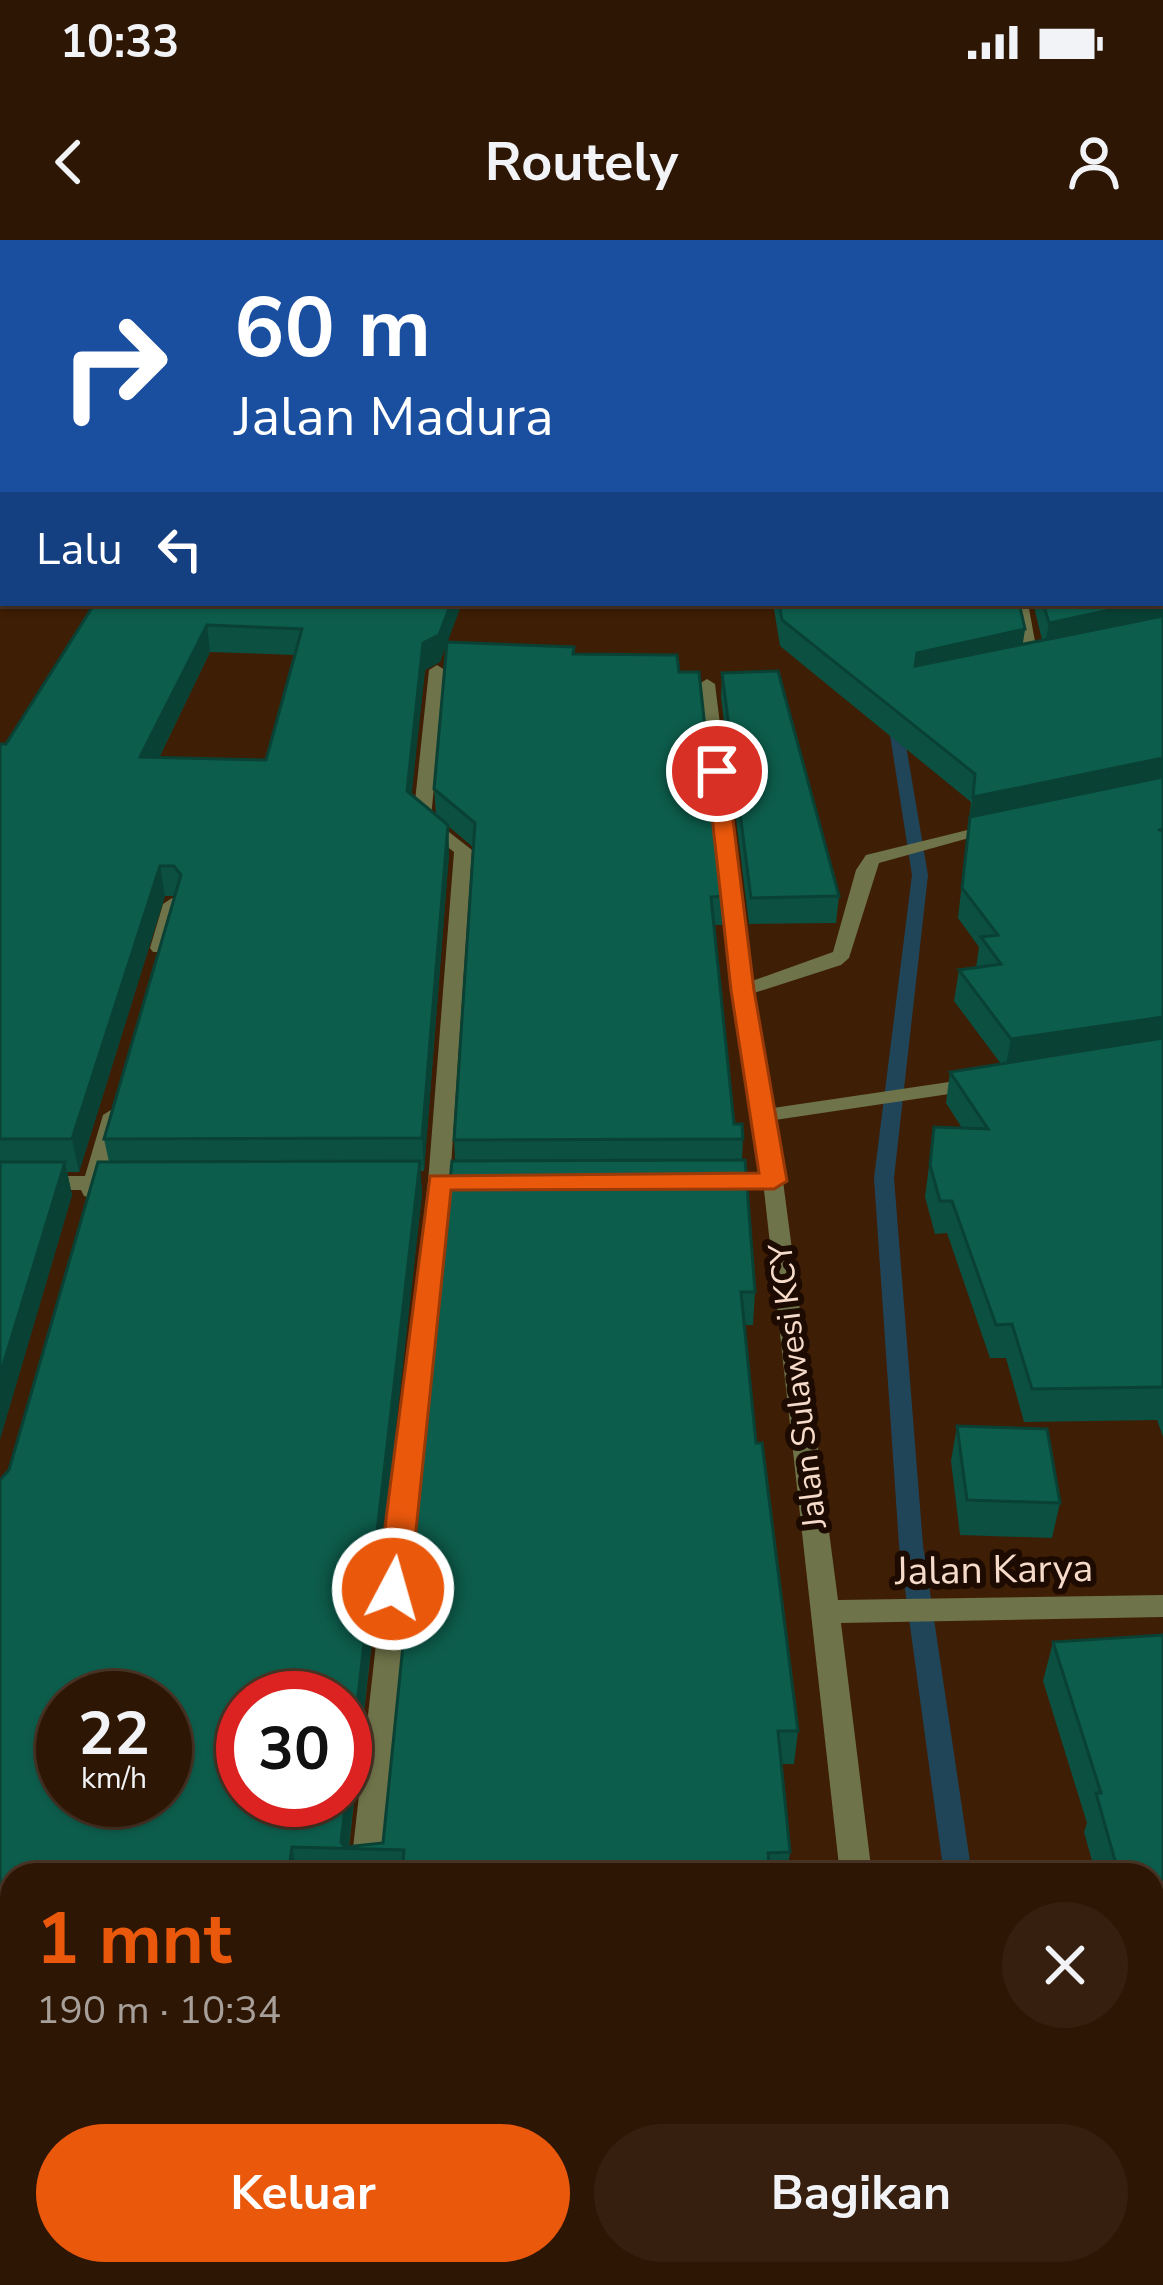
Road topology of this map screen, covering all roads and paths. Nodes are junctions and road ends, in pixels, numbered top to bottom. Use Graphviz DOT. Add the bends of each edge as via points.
graph roads {
  1 [pos="1023,606"];
  2 [pos="1055,656"];
  3 [pos="1034,660"];
  4 [pos="1011,665"];
  5 [pos="437,670"];
  6 [pos="706,684"];
  7 [pos="1023,823"];
  8 [pos="172,904"];
  9 [pos="156,963"];
  10 [pos="742,990"];
  11 [pos="999,1081"];
  12 [pos="121,1091"];
  13 [pos="761,1116"];
  14 [pos="0,1183"];
  15 [pos="140,1183"];
  16 [pos="91,1195"];
  17 [pos="1163,1606"];
  18 [pos="826,1612"];
  19 [pos="367,1863"];
  20 [pos="855,1863"];
  1 -- 3 [label="street"];
  2 -- 3 [label="street"];
  3 -- 4 [label="street"];
  5 -- 19 [label="street" via="422,820 463,850 439,1182"];
  6 -- 10 [label="street, Jalan Sulawesi KCY"];
  7 -- 10 [label="street" via="884,853 865,870 842,954"];
  8 -- 9 [label="street"];
  10 -- 13 [label="street, Jalan Sulawesi KCY"];
  11 -- 13 [label="street"];
  12 -- 16 [label="street"];
  13 -- 18 [label="street, Jalan Sulawesi KCY" via="762,1181"];
  14 -- 16 [label="street"];
  15 -- 16 [label="street"];
  17 -- 18 [label="street, Jalan Karya"];
  18 -- 20 [label="street, Jalan Sulawesi KCY"];
}
